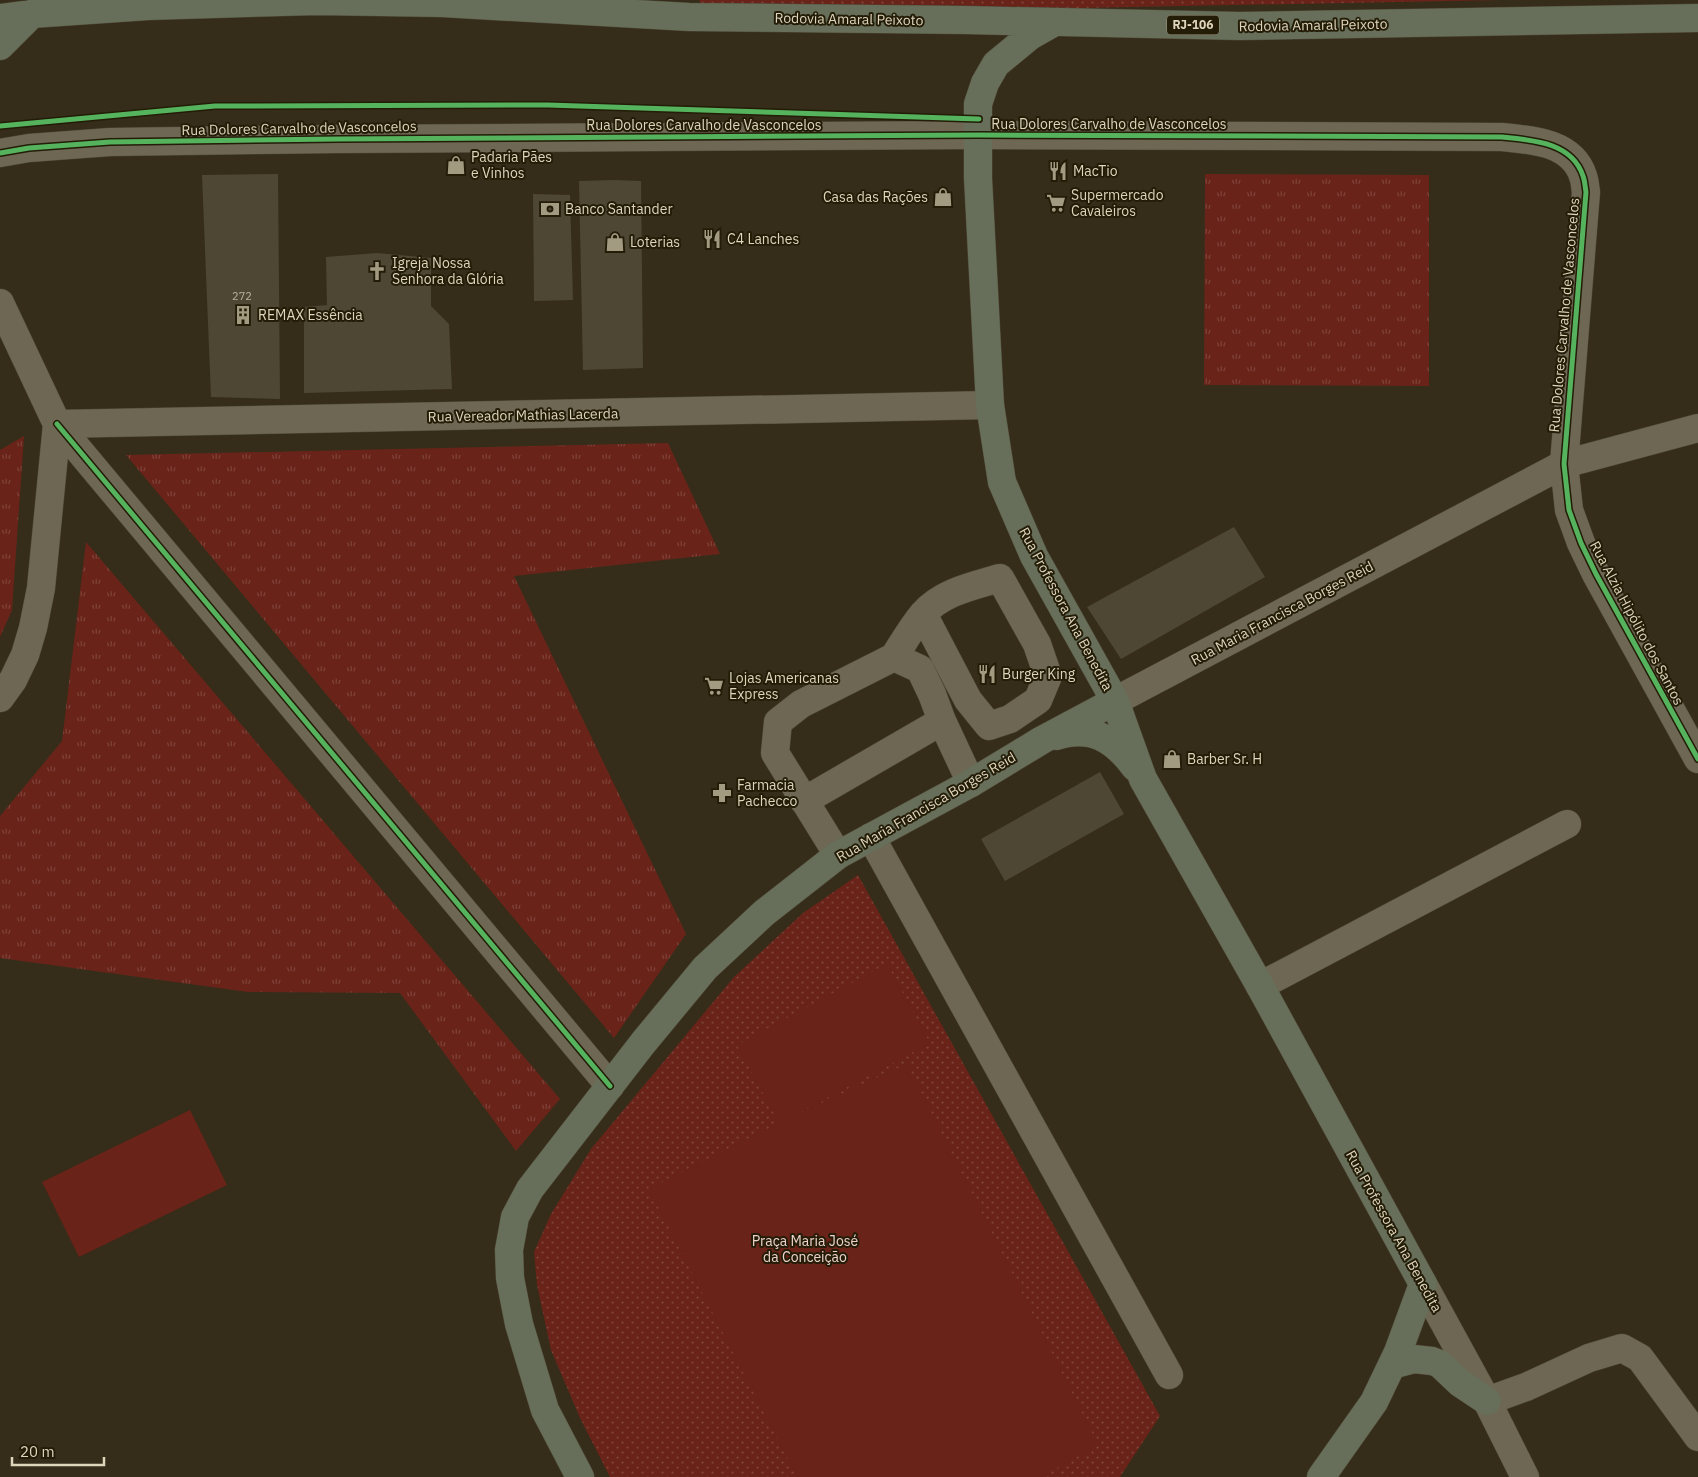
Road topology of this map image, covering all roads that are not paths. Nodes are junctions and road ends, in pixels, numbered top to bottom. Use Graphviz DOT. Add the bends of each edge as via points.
graph roads {
  1 [pos="58,0"];
  2 [pos="682,9"];
  3 [pos="1686,13"];
  4 [pos="32,14"];
  5 [pos="0,18"];
  6 [pos="1052,23"];
  7 [pos="0,46"];
  8 [pos="978,135"];
  9 [pos="29,148"];
  10 [pos="0,153"];
  11 [pos="0,167"];
  12 [pos="0,303"];
  13 [pos="990,405"];
  14 [pos="56,424"];
  15 [pos="1698,428"];
  16 [pos="1564,464"];
  17 [pos="923,614"];
  18 [pos="894,657"];
  19 [pos="0,698"];
  20 [pos="1115,701"];
  21 [pos="1010,719"];
  22 [pos="942,721"];
  23 [pos="1032,746"];
  24 [pos="1698,759"];
  25 [pos="1143,779"];
  26 [pos="971,782"];
  27 [pos="804,801"];
  28 [pos="1567,824"];
  29 [pos="871,837"];
  30 [pos="838,855"];
  31 [pos="1260,986"];
  32 [pos="610,1086"];
  33 [pos="1423,1284"];
  34 [pos="1392,1365"];
  35 [pos="1169,1374"];
  36 [pos="1487,1401"];
  37 [pos="1698,1437"];
  38 [pos="580,1477"];
  39 [pos="1321,1477"];
  40 [pos="1525,1477"];
  1 -- 4 [label="highway"];
  2 -- 4 [label="highway, Rodovia Amaral Peixoto / RJ-106" via="317,1 148,6"];
  2 -- 6 [label="highway, Rodovia Amaral Peixoto / RJ-106"];
  3 -- 6 [label="highway, Rodovia Amaral Peixoto / RJ-106" via="1239,26"];
  4 -- 5 [label="highway, Rodovia Amaral Peixoto / RJ-106"];
  4 -- 7 [label="highway"];
  6 -- 8 [label="highway, Rua Professora Ana Benedita" via="1030,36 996,64 978,104"];
  8 -- 9 [label="street, Rua Dolores Carvalho de Vasconcelos" via="309,139 110,142"];
  8 -- 13 [label="highway, Rua Professora Ana Benedita"];
  8 -- 16 [label="street, Rua Dolores Carvalho de Vasconcelos" via="1502,137 1534,140 1559,148 1574,159 1583,176 1586,192"];
  9 -- 10 [label="street, Rua Dolores Carvalho de Vasconcelos"];
  9 -- 11 [label="street, Rua Dolores Carvalho de Vasconcelos"];
  12 -- 14 [label="street"];
  13 -- 14 [label="street, Rua Vereador Mathias Lacerda"];
  13 -- 20 [label="highway, Rua Professora Ana Benedita" via="1002,482 1034,556"];
  14 -- 19 [label="street" via="41,588 33,628 25,655"];
  14 -- 32 [label="street"];
  15 -- 16 [label="street, Rua Maria Francisca Borges Reid"];
  16 -- 20 [label="street, Rua Maria Francisca Borges Reid"];
  16 -- 24 [label="street, Rua Alzia Hipólito dos Santos" via="1569,510 1581,543"];
  17 -- 18 [label="street"];
  17 -- 21 [label="street" via="968,700 989,726"];
  17 -- 21 [label="street" via="954,592 1000,578 1037,644 1048,676 1038,700"];
  18 -- 22 [label="street" via="920,669"];
  18 -- 27 [label="street" via="801,704 778,722 775,753"];
  20 -- 23 [label="highway, Rua Maria Francisca Borges Reid"];
  20 -- 25 [label="highway, Rua Professora Ana Benedita"];
  21 -- 23 [label="street"];
  22 -- 26 [label="street"];
  22 -- 27 [label="street"];
  23 -- 25 [label="highway" via="1070,732 1100,736 1125,754"];
  23 -- 26 [label="highway, Rua Maria Francisca Borges Reid"];
  25 -- 31 [label="highway, Rua Professora Ana Benedita"];
  26 -- 29 [label="highway, Rua Maria Francisca Borges Reid"];
  27 -- 30 [label="street"];
  28 -- 31 [label="street"];
  29 -- 30 [label="highway, Rua Maria Francisca Borges Reid"];
  29 -- 35 [label="street"];
  30 -- 32 [label="highway, Rua Maria Francisca Borges Reid" via="764,914 706,968"];
  31 -- 33 [label="highway, Rua Professora Ana Benedita"];
  32 -- 38 [label="highway, Rua Maria Francisca Borges Reid" via="530,1189 515,1217 509,1250 510,1278 519,1324 545,1410"];
  33 -- 34 [label="highway"];
  33 -- 36 [label="street, Rua Professora Ana Benedita"];
  34 -- 36 [label="highway" via="1414,1359 1440,1364 1460,1383"];
  34 -- 39 [label="highway" via="1374,1402"];
  36 -- 37 [label="street" via="1589,1358 1622,1348 1640,1358"];
  36 -- 40 [label="street, Rua Professora Ana Benedita"];
}
